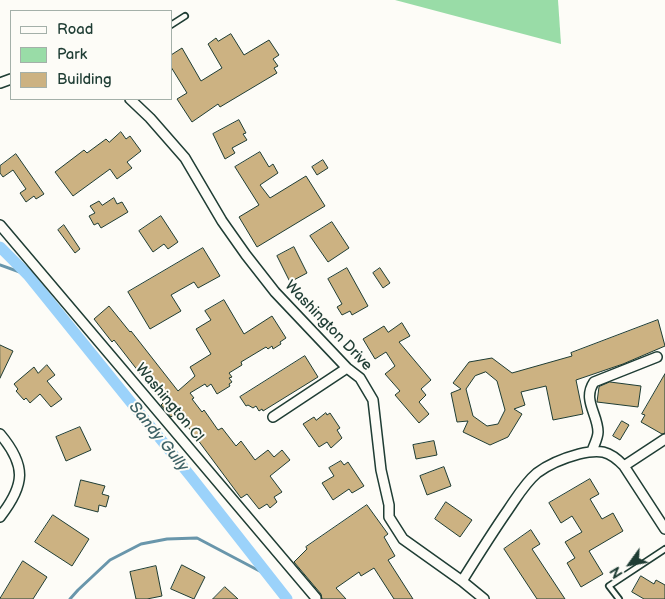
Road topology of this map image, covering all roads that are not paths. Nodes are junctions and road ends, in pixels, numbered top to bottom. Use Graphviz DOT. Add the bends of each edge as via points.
graph roads {
  1 [pos="185,16"];
  2 [pos="172,23"];
  3 [pos="131,100"];
  4 [pos="0,225"];
  5 [pos="658,357"];
  6 [pos="347,368"];
  7 [pos="273,417"];
  8 [pos="0,434"];
  9 [pos="665,439"];
  10 [pos="592,451"];
  11 [pos="624,466"];
  12 [pos="0,517"];
  13 [pos="665,529"];
  14 [pos="665,549"];
  15 [pos="462,581"];
  16 [pos="316,598"];
  17 [pos="484,599"];
  18 [pos="619,599"];
  1 -- 2 [label="lane"];
  3 -- 6 [label="street, Washington Drive" via="185,158 222,221 275,292"];
  4 -- 16 [label="street, Washington Cl"];
  5 -- 10 [label="street" via="594,382 589,396 598,432"];
  6 -- 7 [label="street"];
  6 -- 15 [label="street, Washington Drive" via="360,378 372,400 389,518 403,540"];
  8 -- 12 [label="street" via="21,473 13,500"];
  9 -- 11 [label="street"];
  10 -- 11 [label="street" via="608,453"];
  10 -- 15 [label="street" via="556,462 538,473 507,511"];
  11 -- 13 [label="street"];
  14 -- 18 [label="lane" via="609,586"];
  15 -- 17 [label="street, Washington Drive"];
}
